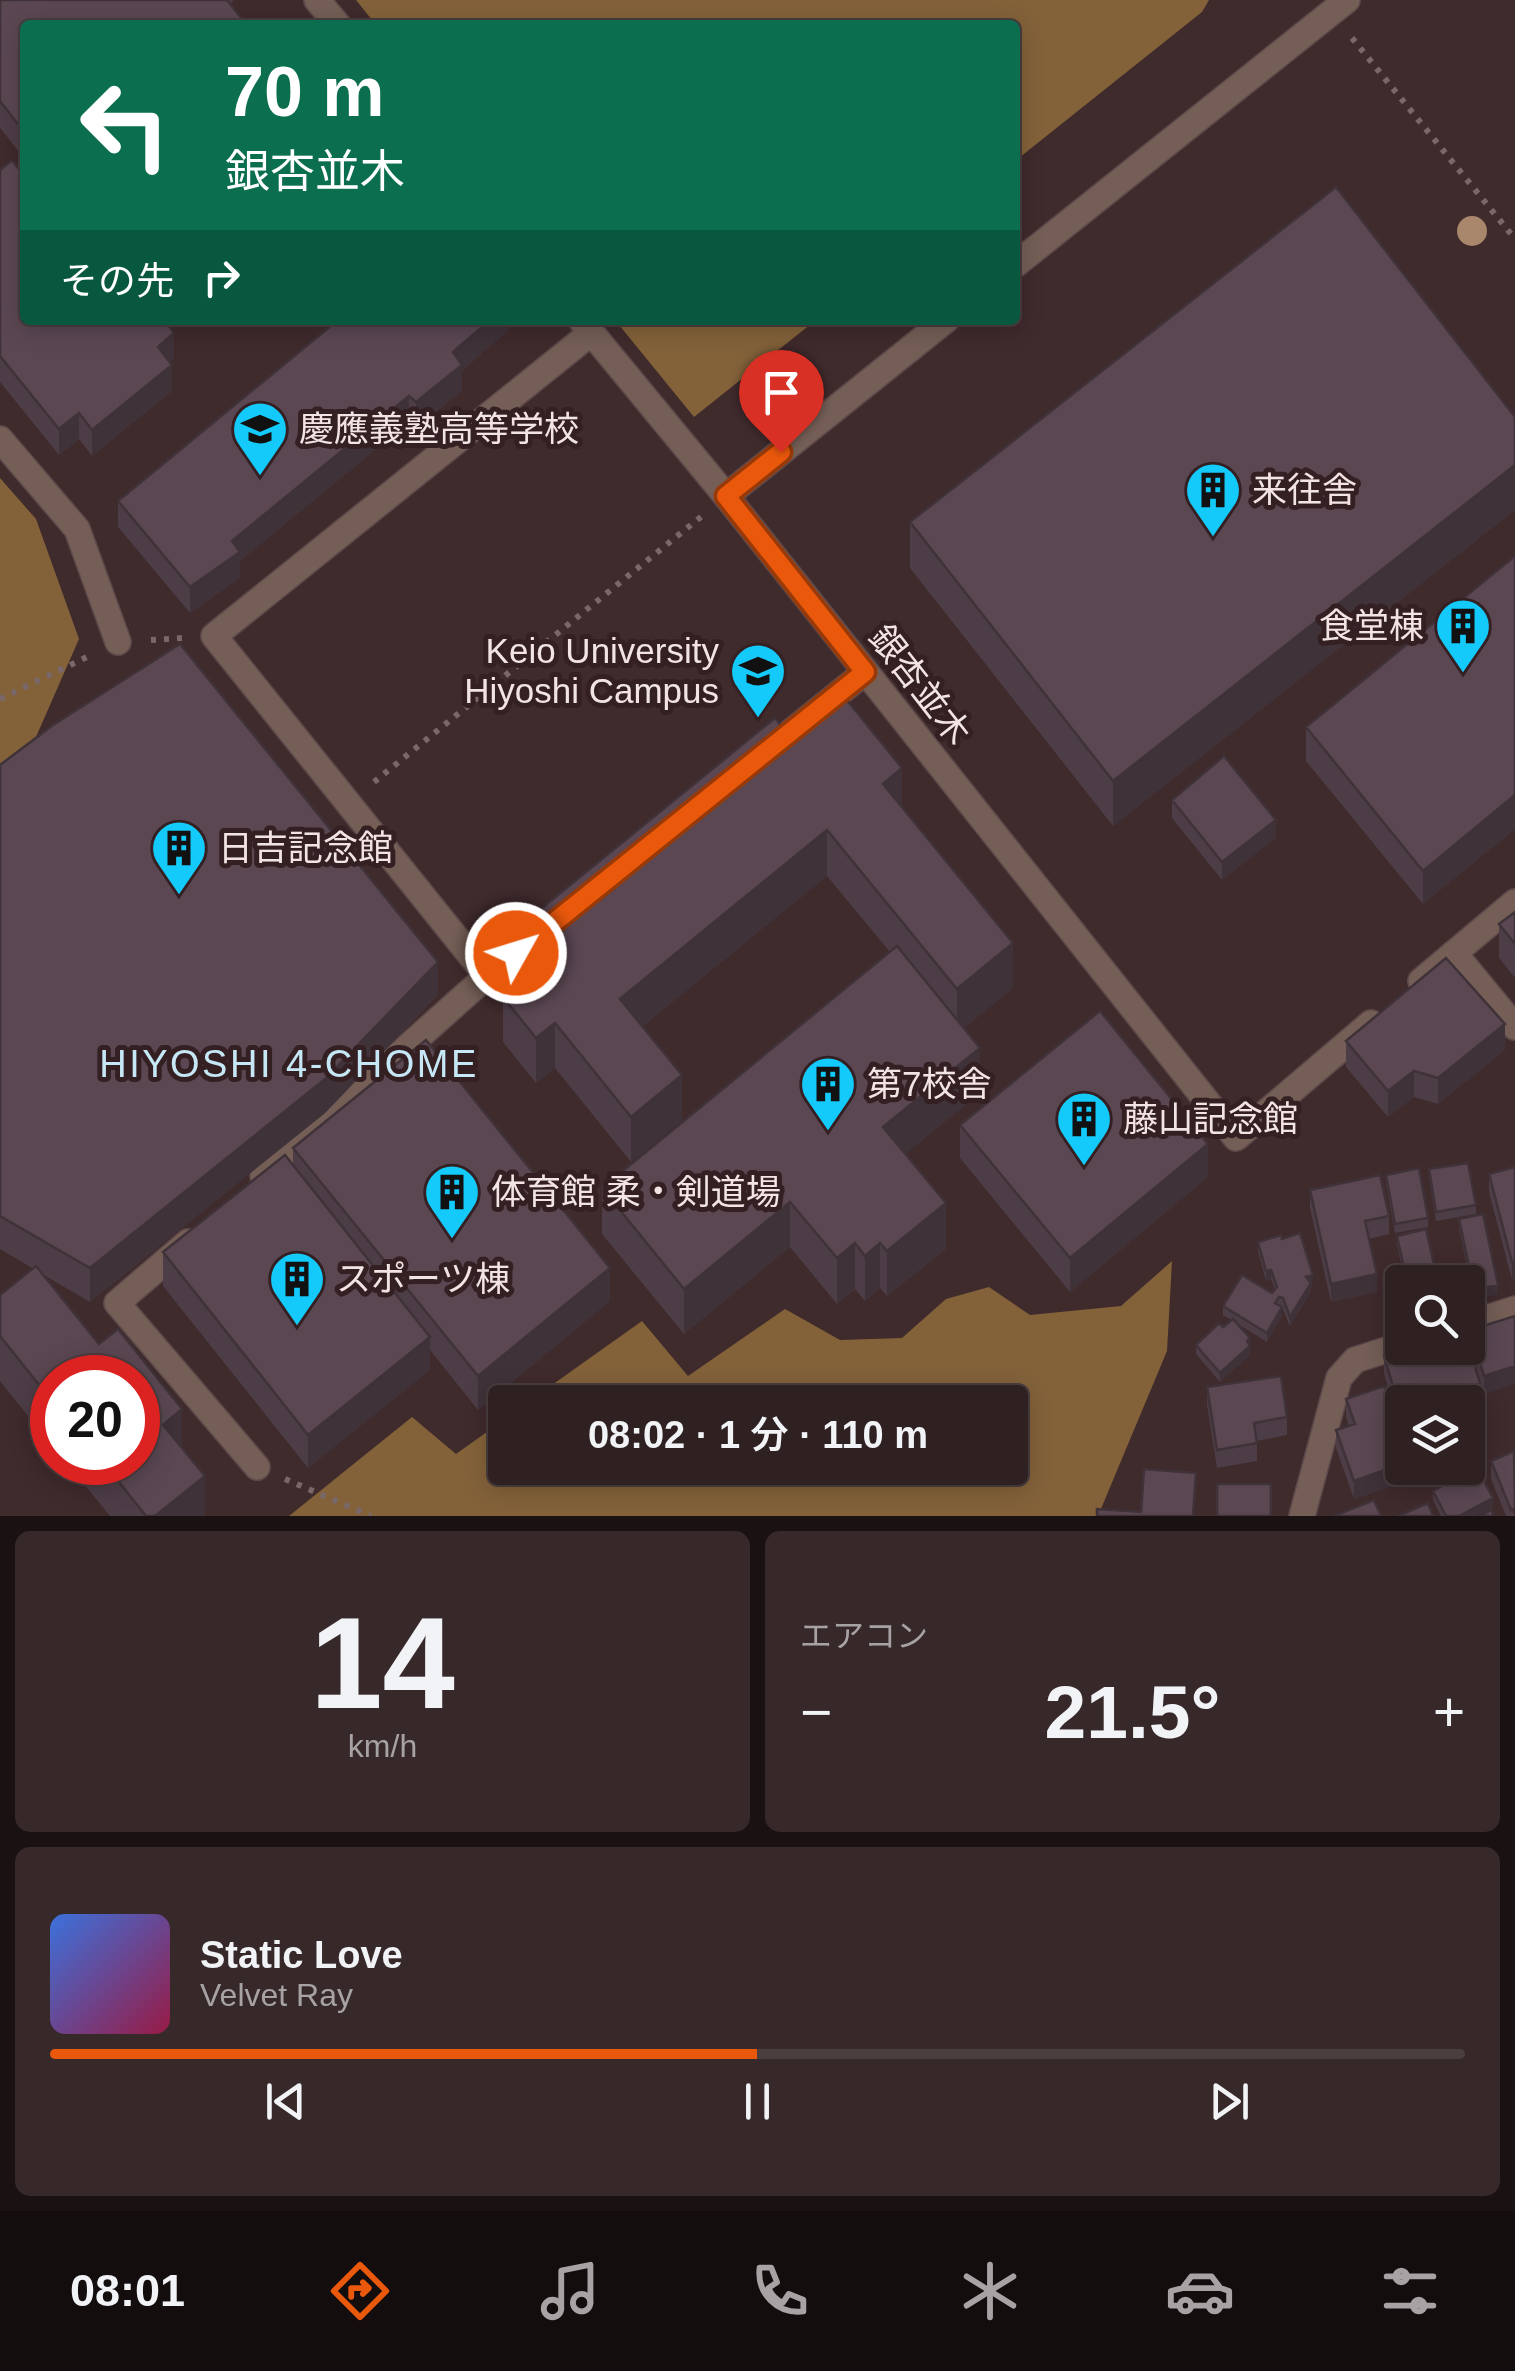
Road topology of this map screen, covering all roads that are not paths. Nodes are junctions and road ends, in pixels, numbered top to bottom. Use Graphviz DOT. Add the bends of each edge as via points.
graph roads {
  1 [pos="317,0"];
  2 [pos="1340,6"];
  3 [pos="334,20"];
  4 [pos="1020,261"];
  5 [pos="940,325"];
  6 [pos="586,326"];
  7 [pos="0,439"];
  8 [pos="726,496"];
  9 [pos="118,642"];
  10 [pos="865,672"];
  11 [pos="744,770"];
  12 [pos="1515,902"];
  13 [pos="532,940"];
  14 [pos="1454,953"];
  15 [pos="487,976"];
  16 [pos="1515,1028"];
  17 [pos="247,1190"];
  18 [pos="204,1228"];
  19 [pos="1515,1309"];
  20 [pos="1485,1319"];
  21 [pos="1385,1350"];
  22 [pos="257,1467"];
  23 [pos="1302,1516"];
  1 -- 3 [label="lane"];
  2 -- 4 [label="lane"];
  5 -- 8 [label="lane"];
  6 -- 8 [label="lane, 銀杏並木"];
  6 -- 15 [label="lane" via="214,636"];
  7 -- 9 [label="lane" via="78,528"];
  8 -- 10 [label="lane, 銀杏並木"];
  10 -- 11 [label="lane"];
  10 -- 14 [label="lane, 銀杏並木" via="1236,1138"];
  12 -- 14 [label="lane"];
  13 -- 15 [label="lane"];
  14 -- 16 [label="lane"];
  15 -- 17 [label="lane"];
  18 -- 22 [label="lane" via="117,1303"];
  19 -- 20 [label="lane"];
  21 -- 23 [label="lane" via="1355,1360 1339,1378"];
}
